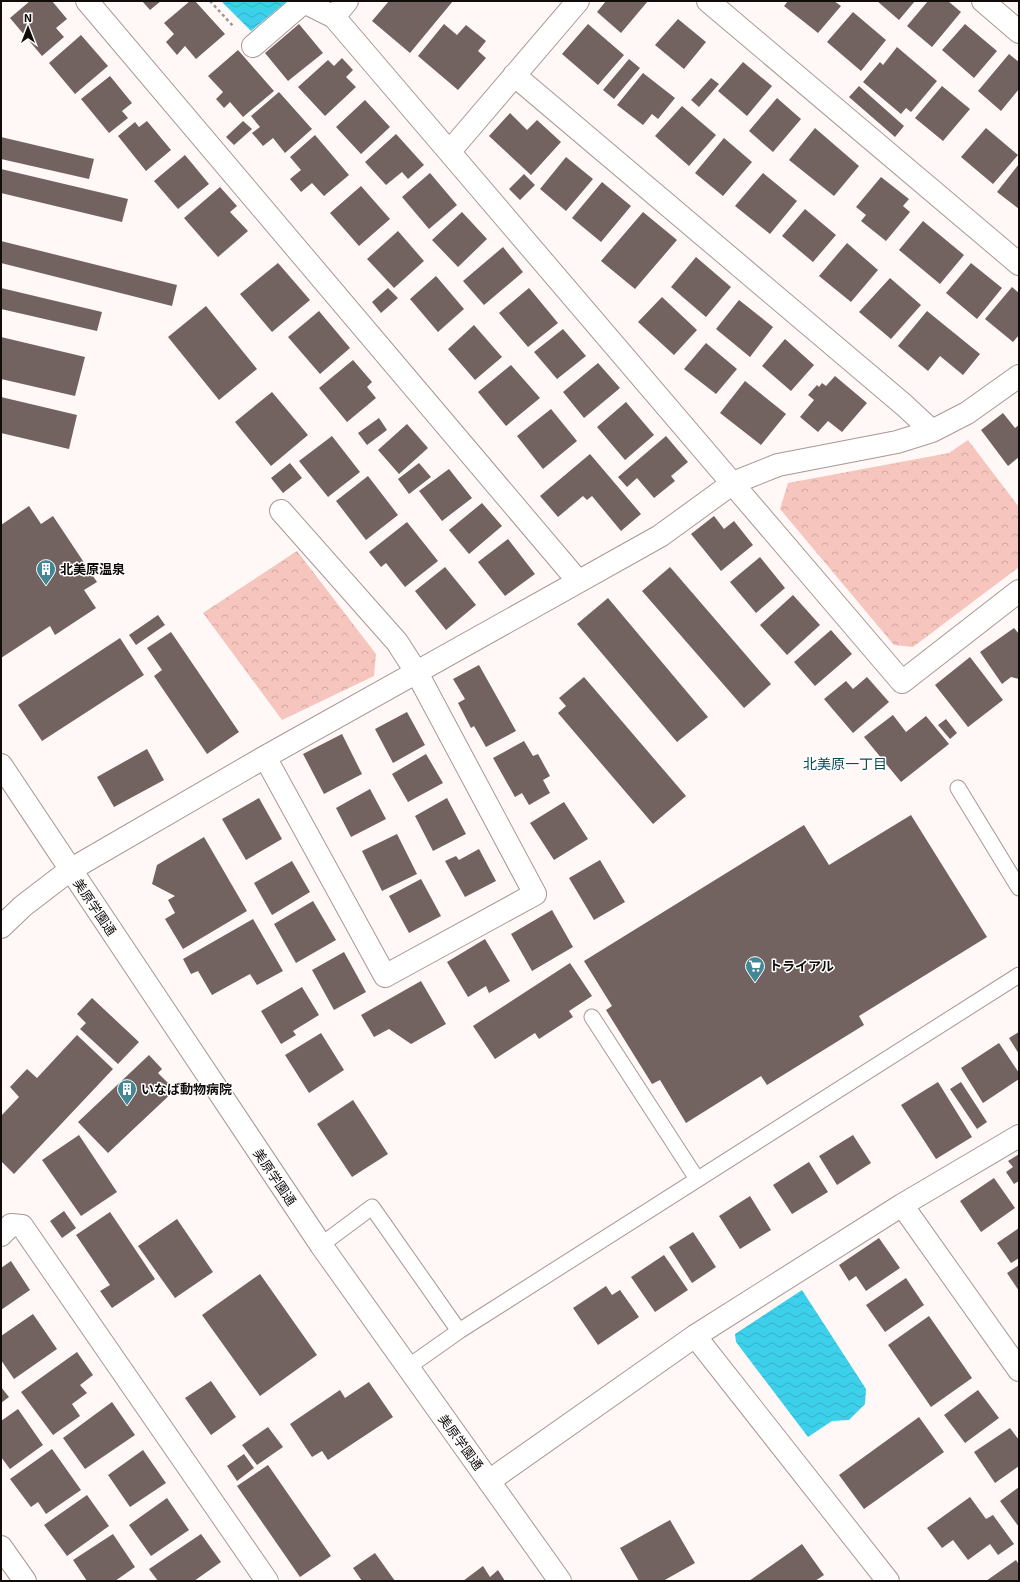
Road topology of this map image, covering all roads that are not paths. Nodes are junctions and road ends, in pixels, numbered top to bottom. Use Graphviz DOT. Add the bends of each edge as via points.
graph roads {
  1 [pos="87,1"];
  2 [pos="578,1"];
  3 [pos="708,1"];
  4 [pos="983,1"];
  5 [pos="341,9"];
  6 [pos="1019,32"];
  7 [pos="253,46"];
  8 [pos="514,75"];
  9 [pos="450,152"];
  10 [pos="1019,264"];
  11 [pos="1019,376"];
  12 [pos="932,431"];
  13 [pos="732,483"];
  14 [pos="281,510"];
  15 [pos="578,581"];
  16 [pos="1019,591"];
  17 [pos="417,673"];
  18 [pos="265,757"];
  19 [pos="1,765"];
  20 [pos="958,788"];
  21 [pos="70,870"];
  22 [pos="1019,888"];
  23 [pos="1,927"];
  24 [pos="1019,975"];
  25 [pos="592,1016"];
  26 [pos="1019,1136"];
  27 [pos="697,1179"];
  28 [pos="902,1205"];
  29 [pos="1,1235"];
  30 [pos="321,1245"];
  31 [pos="459,1331"];
  32 [pos="695,1336"];
  33 [pos="408,1367"];
  34 [pos="1019,1370"];
  35 [pos="489,1481"];
  36 [pos="1,1547"];
  37 [pos="25,1581"];
  38 [pos="267,1581"];
  39 [pos="560,1581"];
  40 [pos="888,1581"];
  1 -- 15 [label="street"];
  2 -- 8 [label="street"];
  3 -- 10 [label="street"];
  4 -- 6 [label="street"];
  5 -- 7 [label="street" via="304,2"];
  5 -- 9 [label="street"];
  8 -- 9 [label="street"];
  8 -- 12 [label="street"];
  9 -- 13 [label="street"];
  11 -- 12 [label="street" via="967,413"];
  12 -- 13 [label="street" via="897,442 778,465"];
  13 -- 15 [label="street" via="660,536"];
  13 -- 16 [label="street" via="902,682"];
  14 -- 17 [label="street" via="397,642"];
  15 -- 17 [label="street"];
  17 -- 18 [label="street"];
  17 -- 18 [label="street" via="535,894 385,976"];
  18 -- 21 [label="street"];
  19 -- 21 [label="street, 美原学園通"];
  20 -- 22 [label="lane"];
  21 -- 23 [label="street" via="23,906"];
  21 -- 30 [label="street, 美原学園通"];
  24 -- 27 [label="lane"];
  25 -- 27 [label="lane"];
  26 -- 28 [label="street"];
  27 -- 31 [label="lane"];
  28 -- 32 [label="street"];
  28 -- 34 [label="street"];
  29 -- 38 [label="street" via="11,1225 22,1226"];
  30 -- 31 [label="lane" via="372,1207"];
  30 -- 33 [label="street, 美原学園通"];
  31 -- 33 [label="lane"];
  32 -- 35 [label="street"];
  32 -- 40 [label="street"];
  33 -- 35 [label="street, 美原学園通"];
  35 -- 39 [label="street, 美原学園通"];
  36 -- 37 [label="street"];
}
